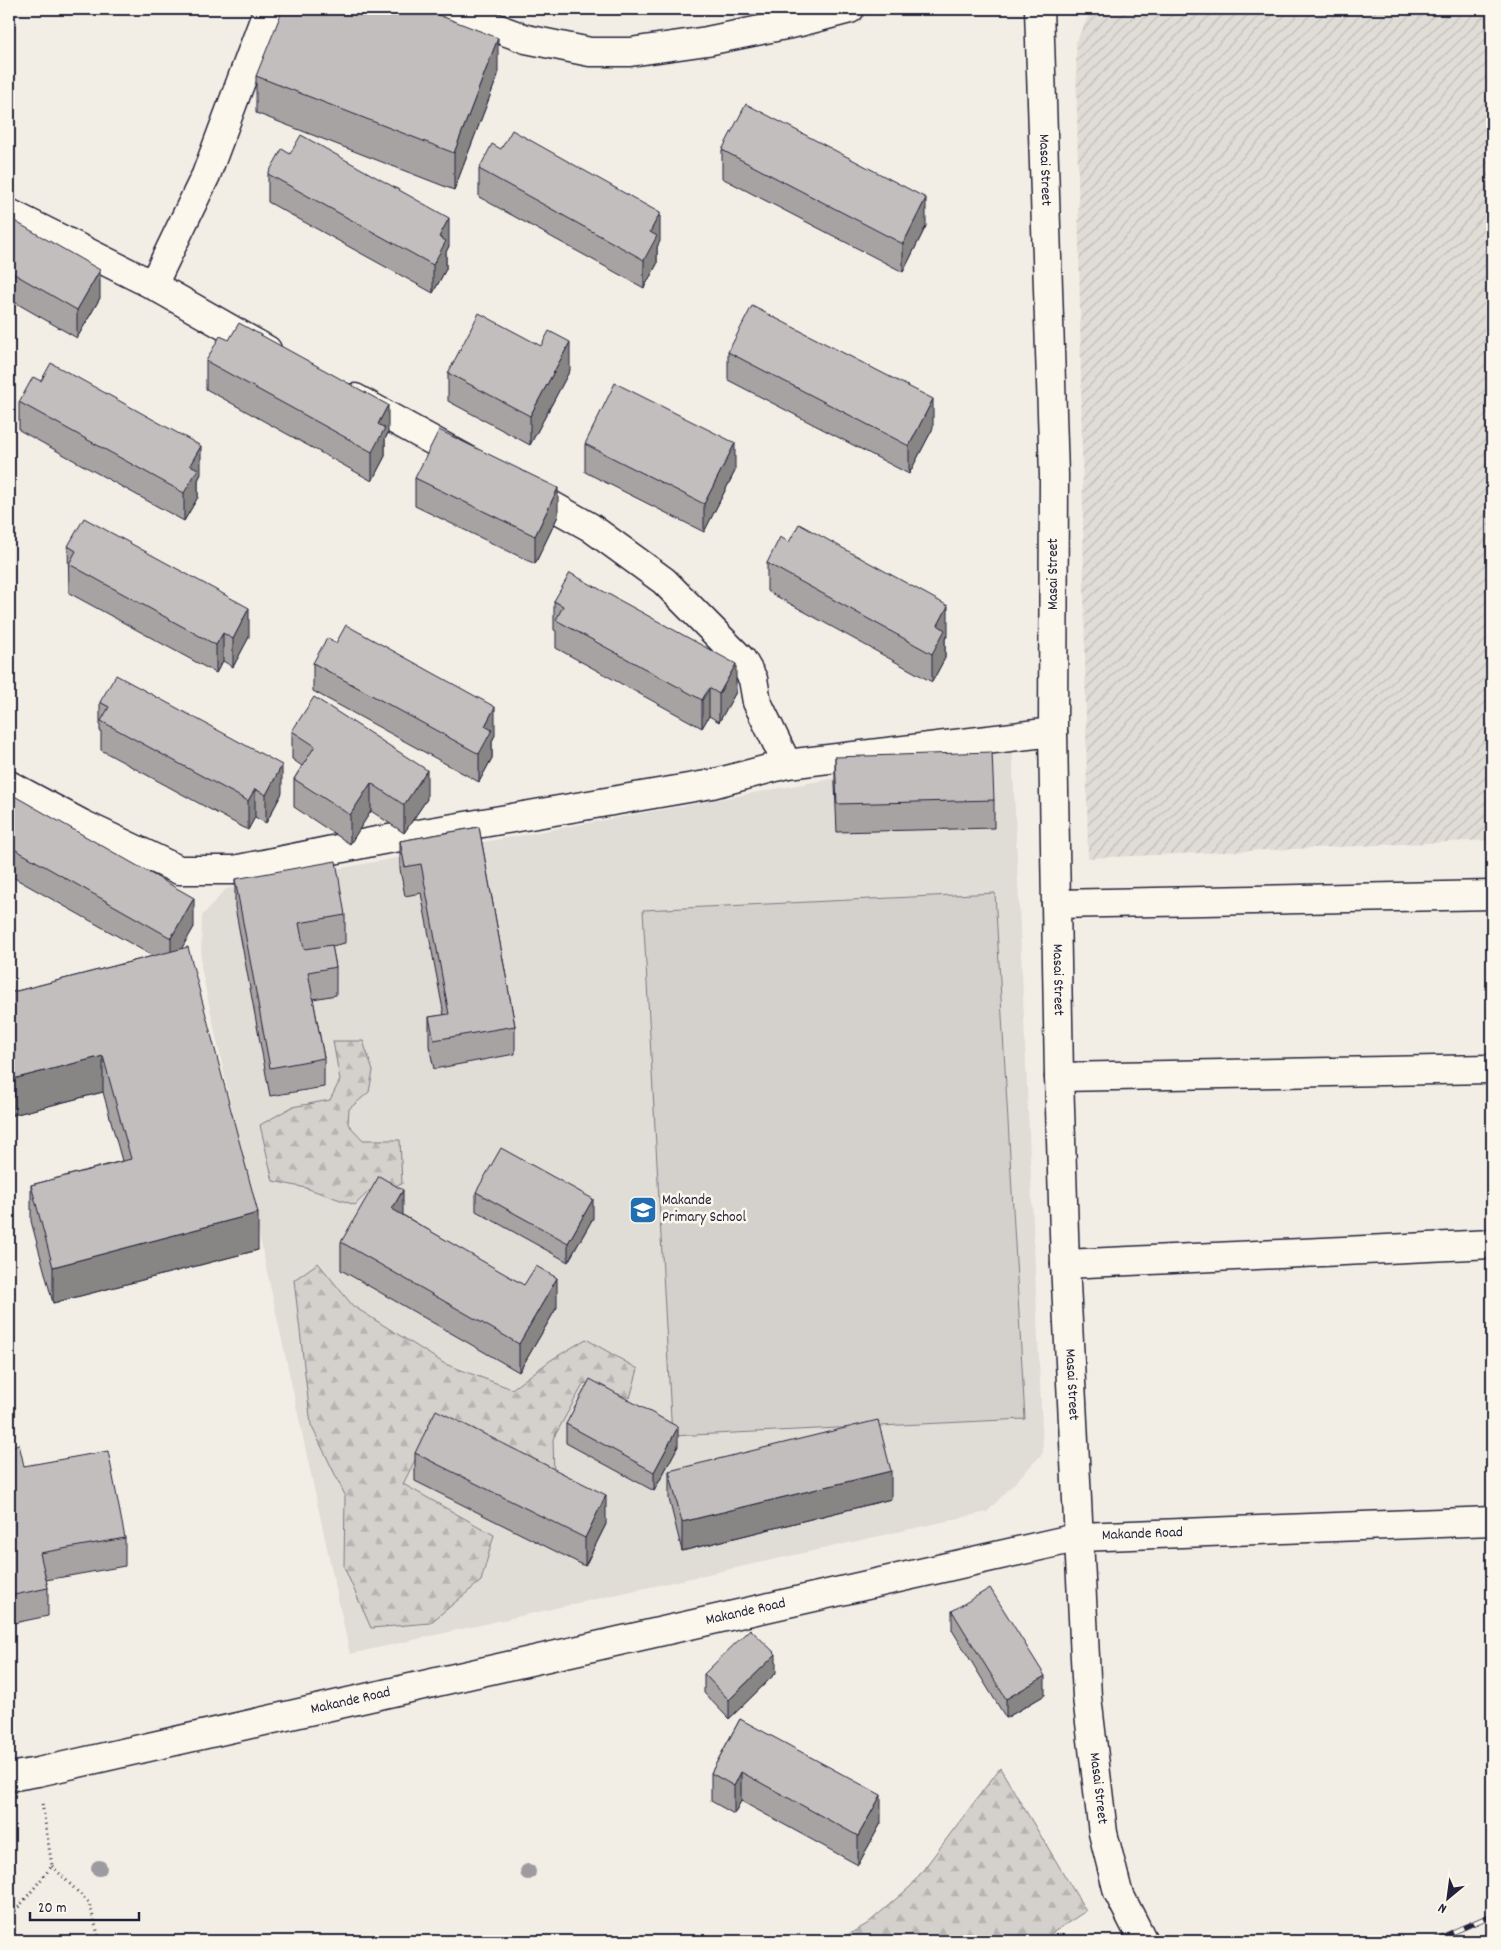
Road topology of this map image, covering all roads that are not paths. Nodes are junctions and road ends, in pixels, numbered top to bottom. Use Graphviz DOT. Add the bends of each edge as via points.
graph roads {
  1 [pos="268,9"];
  2 [pos="445,9"];
  3 [pos="850,9"];
  4 [pos="1039,9"];
  5 [pos="9,214"];
  6 [pos="153,285"];
  7 [pos="286,360"];
  8 [pos="336,388"];
  9 [pos="1053,732"];
  10 [pos="787,764"];
  11 [pos="9,785"];
  12 [pos="1492,895"];
  13 [pos="1056,904"];
  14 [pos="1490,1069"];
  15 [pos="1059,1077"];
  16 [pos="1492,1244"];
  17 [pos="1066,1264"];
  18 [pos="1492,1521"];
  19 [pos="1080,1536"];
  20 [pos="9,1777"];
  21 [pos="1143,1941"];
  1 -- 6 [label="street" via="206,175"];
  2 -- 3 [label="street" via="526,39 590,52 630,52 708,41"];
  4 -- 9 [label="street, Masai Street" via="1054,475"];
  5 -- 6 [label="street"];
  6 -- 7 [label="street"];
  8 -- 10 [label="street" via="590,526 664,581 742,660 753,678 757,702"];
  9 -- 10 [label="street"];
  9 -- 13 [label="street, Masai Street"];
  10 -- 11 [label="street" via="712,784 377,841 234,870 179,870"];
  12 -- 13 [label="street"];
  13 -- 15 [label="street, Masai Street"];
  14 -- 15 [label="street"];
  15 -- 17 [label="street, Masai Street"];
  16 -- 17 [label="street"];
  17 -- 19 [label="street, Masai Street"];
  18 -- 19 [label="street, Makande Road"];
  19 -- 20 [label="street, Makande Road"];
  19 -- 21 [label="street, Masai Street" via="1087,1697 1103,1833 1118,1892"];
}
